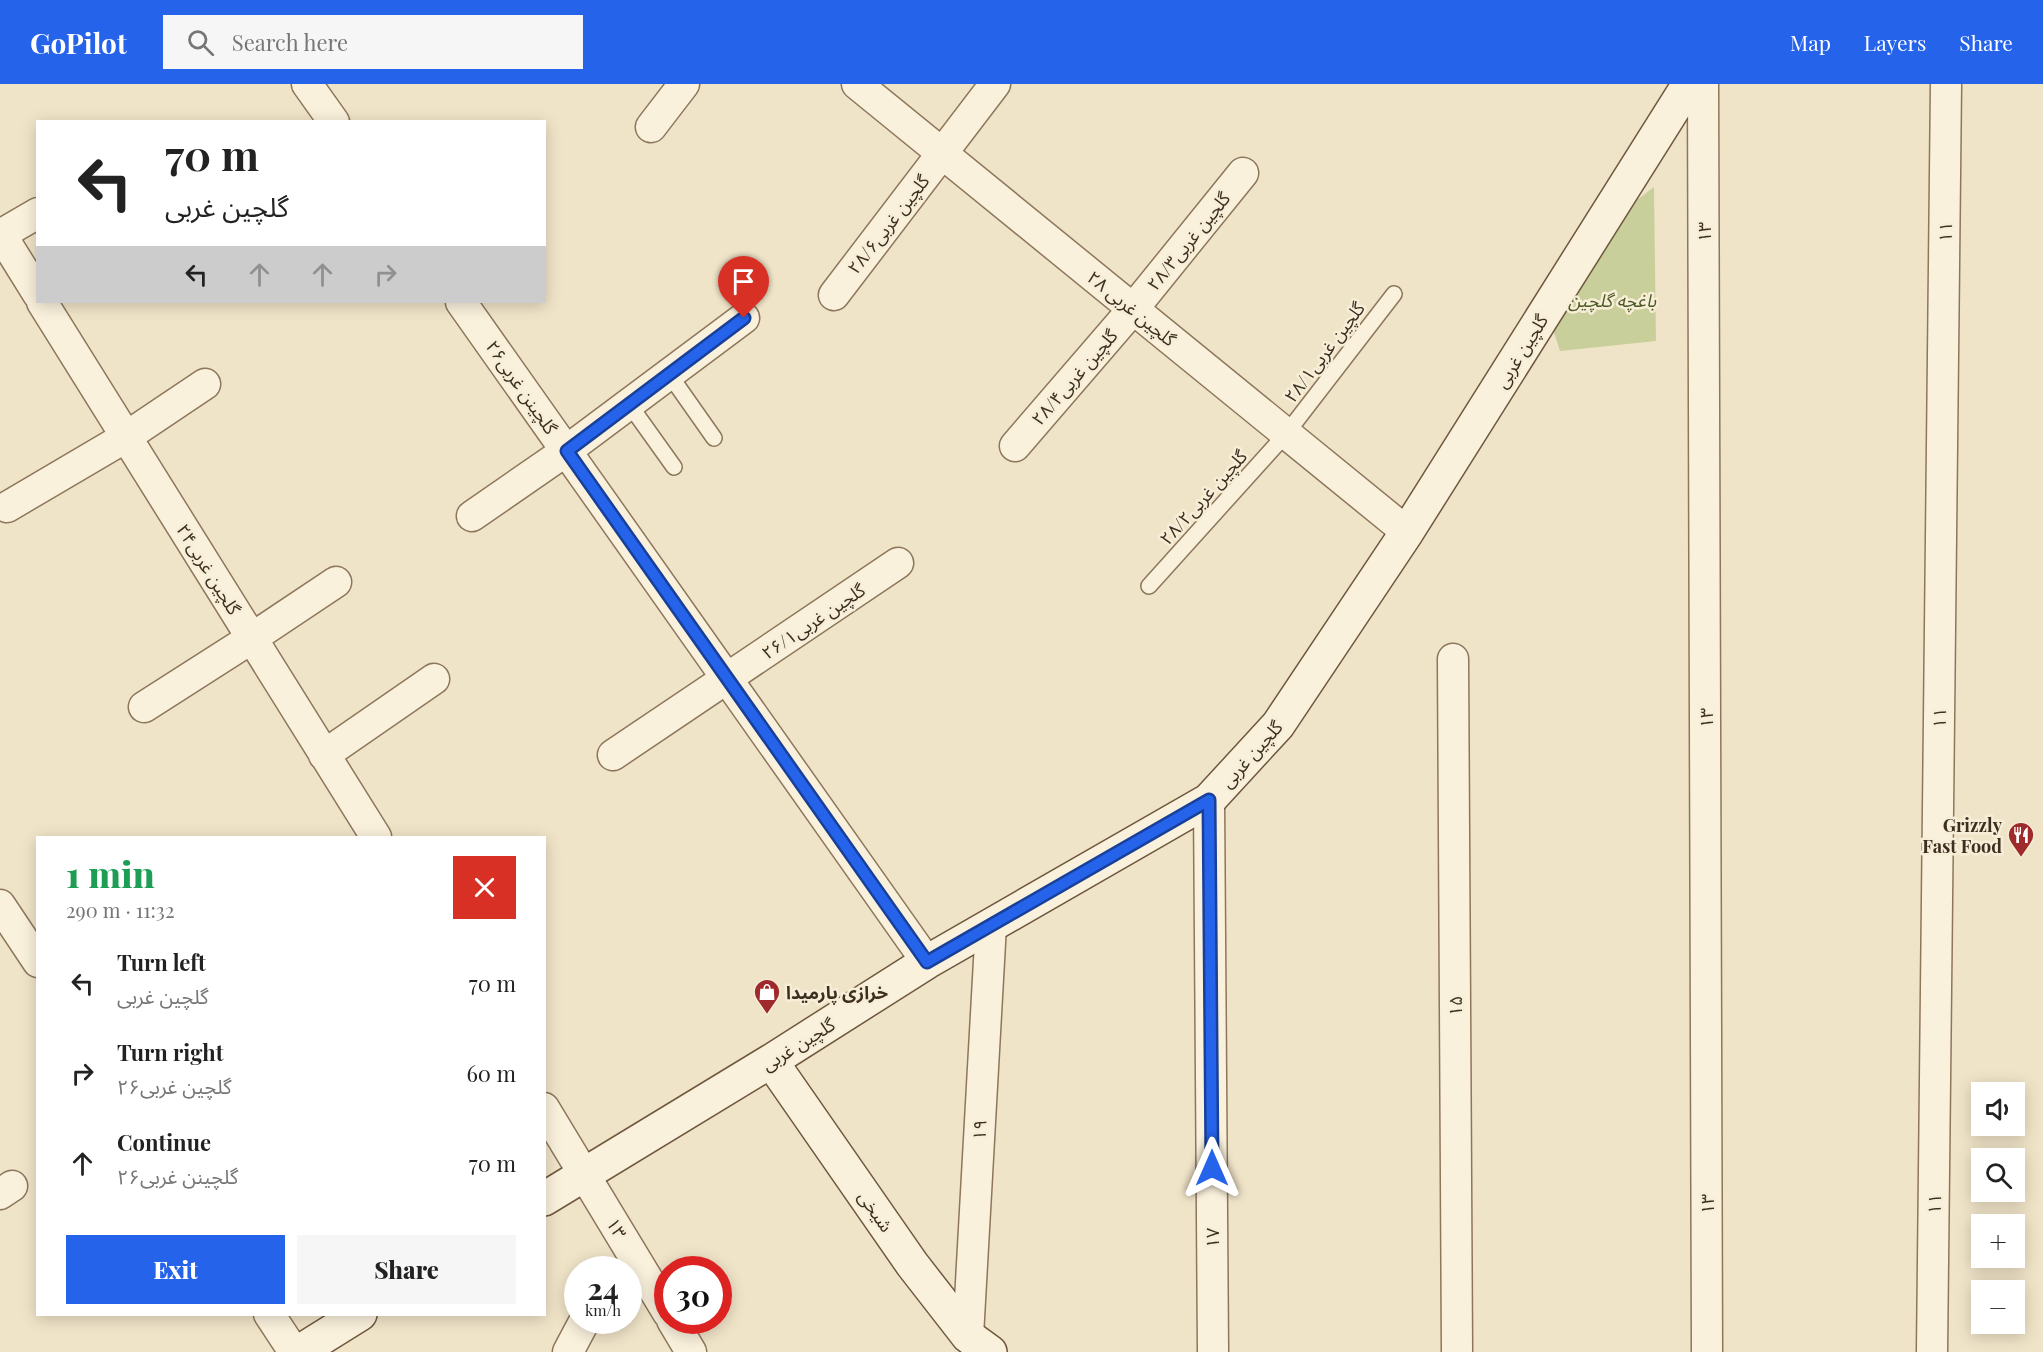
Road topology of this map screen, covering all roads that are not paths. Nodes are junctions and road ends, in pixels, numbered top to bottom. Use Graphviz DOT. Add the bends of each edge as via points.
graph roads {
  1 [pos="307,84"];
  2 [pos="684,84"];
  3 [pos="857,84"];
  4 [pos="995,84"];
  5 [pos="1689,84"];
  6 [pos="1703,84"];
  7 [pos="1946,84"];
  8 [pos="333,120"];
  9 [pos="651,127"];
  10 [pos="943,154"];
  11 [pos="1244,173"];
  12 [pos="36,214"];
  13 [pos="0,234"];
  14 [pos="36,291"];
  15 [pos="1394,294"];
  16 [pos="834,295"];
  17 [pos="43,303"];
  18 [pos="462,303"];
  19 [pos="1133,309"];
  20 [pos="744,318"];
  21 [pos="669,374"];
  22 [pos="205,384"];
  23 [pos="628,404"];
  24 [pos="1286,434"];
  25 [pos="126,437"];
  26 [pos="714,438"];
  27 [pos="1015,446"];
  28 [pos="567,451"];
  29 [pos="674,467"];
  30 [pos="7,507"];
  31 [pos="472,516"];
  32 [pos="1407,532"];
  33 [pos="898,563"];
  34 [pos="336,582"];
  35 [pos="1149,586"];
  36 [pos="252,638"];
  37 [pos="1452,659"];
  38 [pos="434,679"];
  39 [pos="727,679"];
  40 [pos="144,707"];
  41 [pos="324,755"];
  42 [pos="613,755"];
  43 [pos="1209,800"];
  44 [pos="375,836"];
  45 [pos="0,905"];
  46 [pos="991,925"];
  47 [pos="36,959"];
  48 [pos="927,962"];
  49 [pos="771,1061"];
  50 [pos="546,1111"];
  51 [pos="585,1173"];
  52 [pos="546,1198"];
  53 [pos="626,1243"];
  54 [pos="619,1256"];
  55 [pos="654,1290"];
  56 [pos="270,1316"];
  57 [pos="357,1316"];
  58 [pos="578,1334"];
  59 [pos="680,1334"];
  60 [pos="979,1344"];
  61 [pos="294,1352"];
  62 [pos="298,1352"];
  63 [pos="568,1352"];
  64 [pos="691,1352"];
  65 [pos="1213,1352"];
  66 [pos="1458,1352"];
  67 [pos="1707,1352"];
  68 [pos="1932,1352"];
  1 -- 8 [label="street"];
  2 -- 9 [label="street"];
  3 -- 10 [label="street, گلچین غربی ۲۸"];
  4 -- 10 [label="street, گلچین غربی۲۸/۶"];
  5 -- 32 [label="street, گلچین غربی"];
  6 -- 67 [label="street, ۱۳"];
  7 -- 68 [label="street, ۱۱"];
  10 -- 16 [label="street, گلچین غربی۲۸/۶"];
  10 -- 19 [label="street, گلچین غربی ۲۸"];
  11 -- 19 [label="street, گلچین غربی۲۸/۳"];
  12 -- 13 [label="street"];
  13 -- 14 [label="street"];
  15 -- 24 [label="lane, گلچین غربی۲۸/۱"];
  17 -- 25 [label="street, گلچین غربی۲۴"];
  18 -- 28 [label="street, گلچینن غربی۲۶"];
  19 -- 24 [label="street, گلچین غربی ۲۸"];
  19 -- 27 [label="street, گلچین غربی۲۸/۴"];
  20 -- 21 [label="street"];
  21 -- 23 [label="street"];
  21 -- 26 [label="lane"];
  22 -- 25 [label="street"];
  23 -- 28 [label="street"];
  23 -- 29 [label="lane"];
  24 -- 32 [label="street, گلچین غربی ۲۸"];
  24 -- 35 [label="lane, گلچین غربی۲۸/۲"];
  25 -- 30 [label="street"];
  25 -- 36 [label="street, گلچین غربی۲۴"];
  28 -- 31 [label="street"];
  28 -- 39 [label="street, گلچینن غربی۲۶"];
  32 -- 43 [label="street, گلچین غربی" via="1278,725"];
  33 -- 39 [label="street, گلچین غربی۲۶/۱"];
  34 -- 36 [label="street"];
  36 -- 40 [label="street"];
  36 -- 41 [label="street, گلچین غربی۲۴"];
  37 -- 66 [label="street, ۱۵"];
  38 -- 41 [label="street"];
  39 -- 42 [label="street, گلچین غربی۲۶/۱"];
  39 -- 48 [label="street, گلچینن غربی۲۶"];
  41 -- 44 [label="street, گلچین غربی۲۴"];
  43 -- 46 [label="street, گلچین غربی"];
  43 -- 65 [label="street, ۱۷"];
  45 -- 47 [label="street"];
  46 -- 48 [label="street, گلچین غربی"];
  46 -- 60 [label="street, ۱۹"];
  48 -- 49 [label="street, گلچین غربی"];
  49 -- 51 [label="street, گلچین غربی"];
  49 -- 60 [label="street, شیخی" via="912,1264"];
  50 -- 51 [label="street"];
  51 -- 52 [label="street, گلچین غربی"];
  51 -- 53 [label="street, ۱۳"];
  53 -- 54 [label="street"];
  53 -- 55 [label="street, ۱۳"];
  56 -- 61 [label="street"];
  57 -- 62 [label="street"];
  58 -- 63 [label="street"];
  59 -- 64 [label="street"];
}
